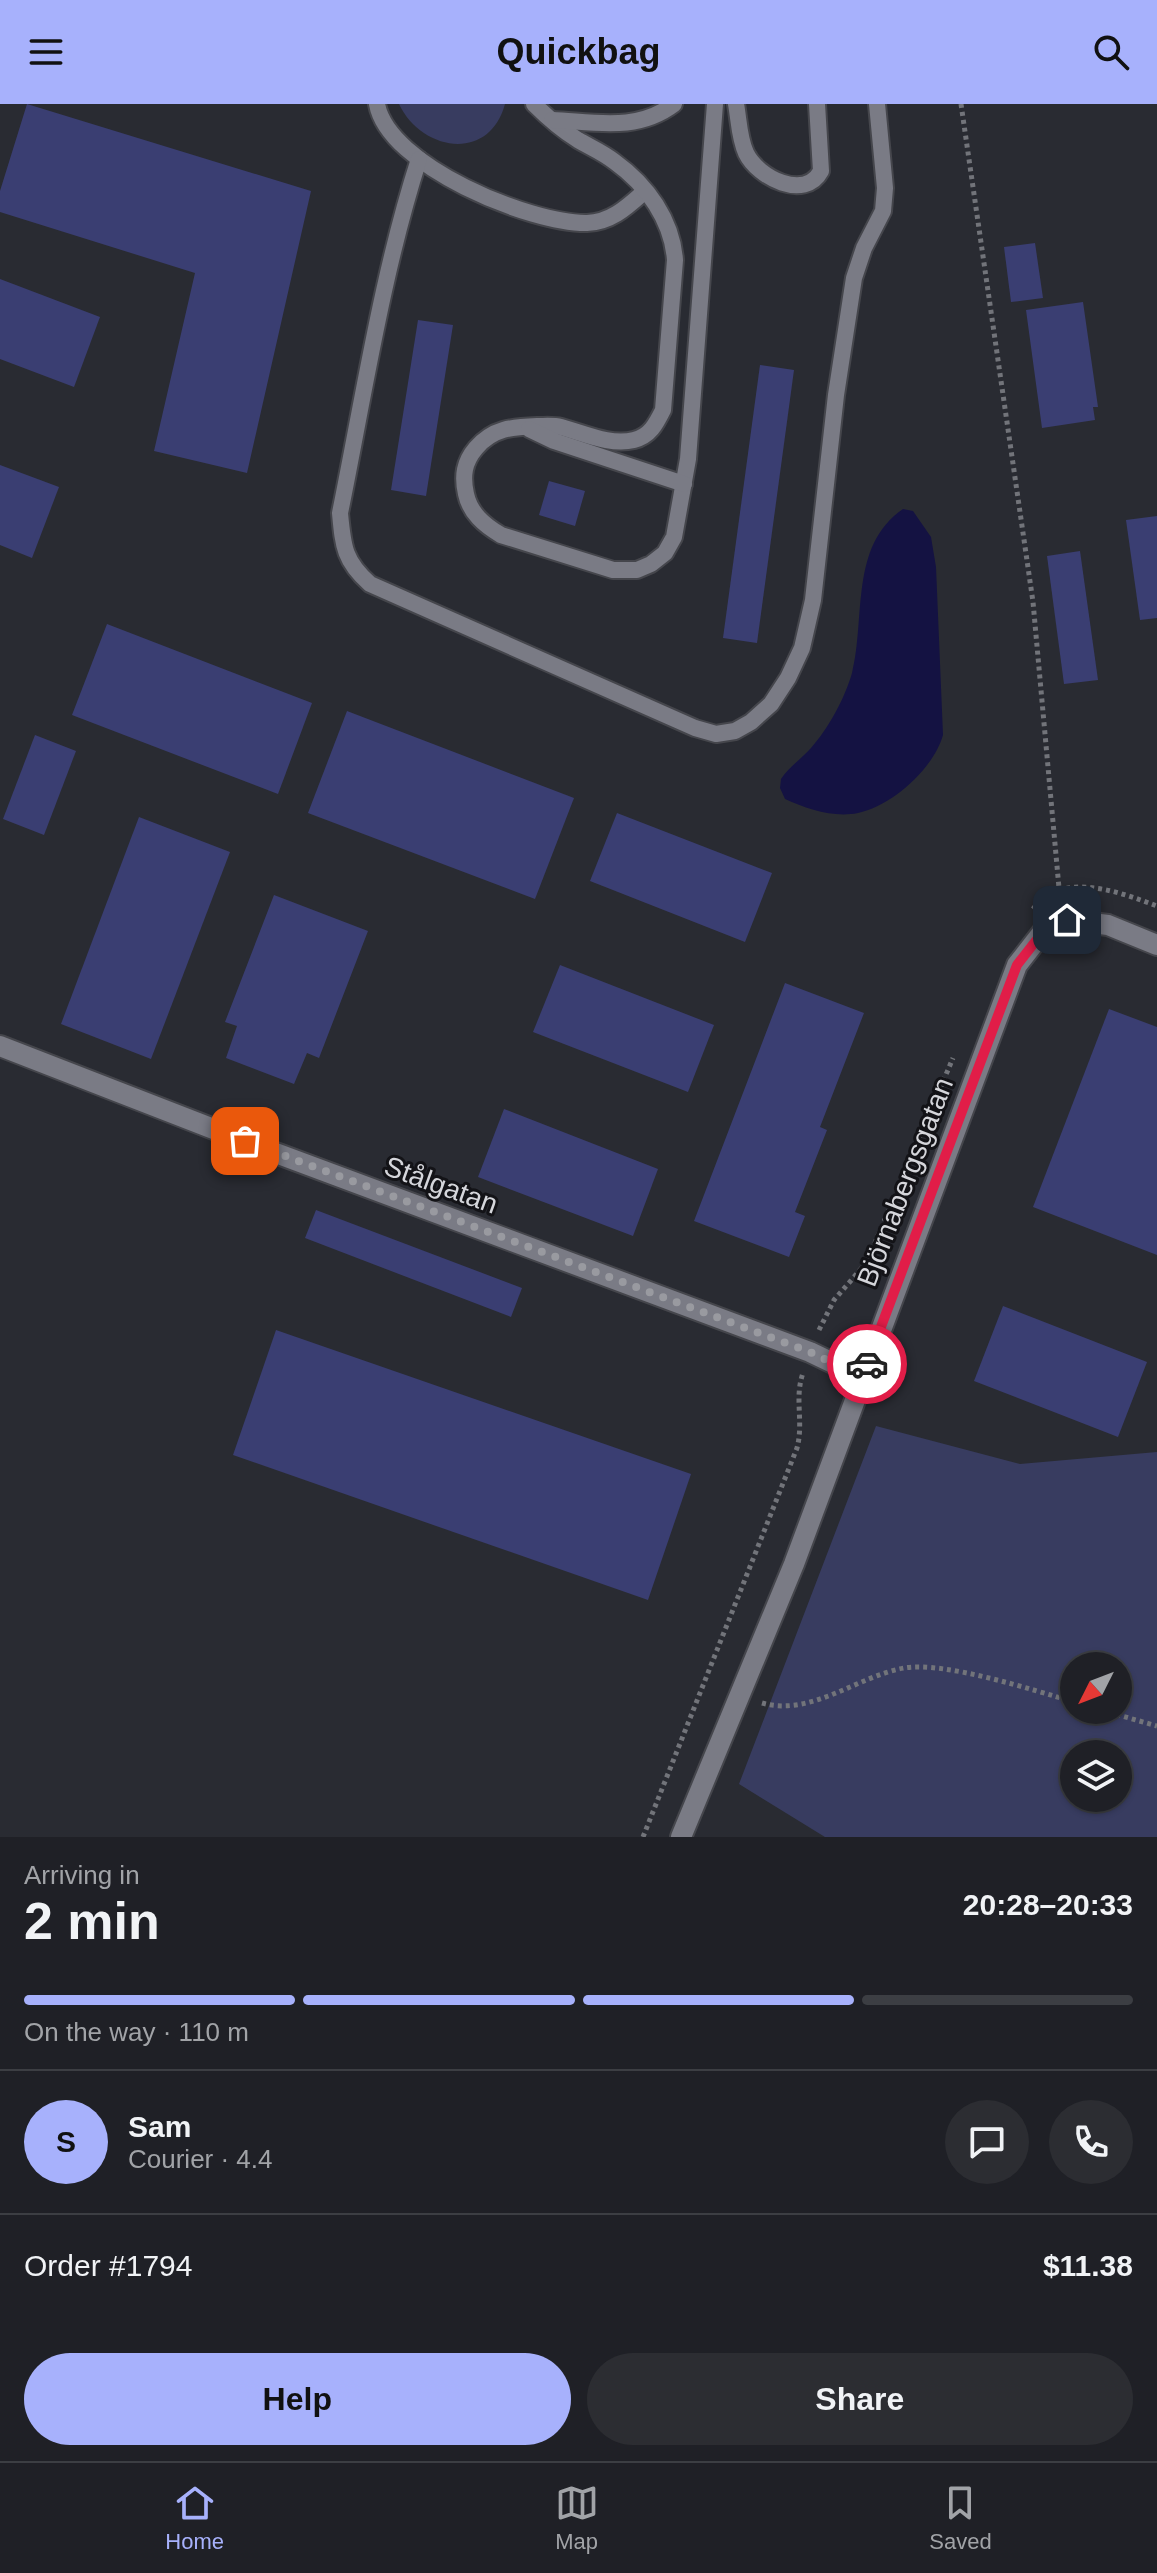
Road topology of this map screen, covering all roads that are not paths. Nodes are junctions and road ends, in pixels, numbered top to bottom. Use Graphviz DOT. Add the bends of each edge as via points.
graph roads {
  1 [pos="377,104"];
  2 [pos="534,104"];
  3 [pos="674,104"];
  4 [pos="715,104"];
  5 [pos="736,104"];
  6 [pos="817,104"];
  7 [pos="877,104"];
  8 [pos="552,120"];
  9 [pos="419,159"];
  10 [pos="645,191"];
  11 [pos="524,427"];
  12 [pos="684,484"];
  13 [pos="1157,945"];
  14 [pos="0,1046"];
  15 [pos="862,1377"];
  16 [pos="681,1837"];
  1 -- 9 [label="lane" via="394,135"];
  2 -- 8 [label="lane"];
  3 -- 8 [label="lane" via="658,115 623,124"];
  4 -- 12 [label="lane"];
  5 -- 6 [label="lane" via="742,142 755,167 781,182 807,186 821,171"];
  7 -- 9 [label="lane" via="883,211 852,289 815,585 802,648 771,704 735,731 716,734 370,584 354,570 343,547 340,513 389,268"];
  8 -- 10 [label="lane" via="615,161"];
  9 -- 10 [label="lane" via="502,204 587,223 610,218"];
  10 -- 11 [label="lane" via="665,219 675,260 663,410 656,425 636,440 621,442 557,426"];
  11 -- 12 [label="lane"];
  11 -- 12 [label="lane" via="500,429 484,438 464,466 467,501 486,527 501,535 613,570 637,570 665,553 674,537"];
  13 -- 15 [label="street, Björnabergsgatan" via="1108,925 1067,920 1042,933 1017,965"];
  14 -- 15 [label="street, Stålgatan" via="810,1352"];
  15 -- 16 [label="street, Björnabergsgatan" via="794,1564"];
}
